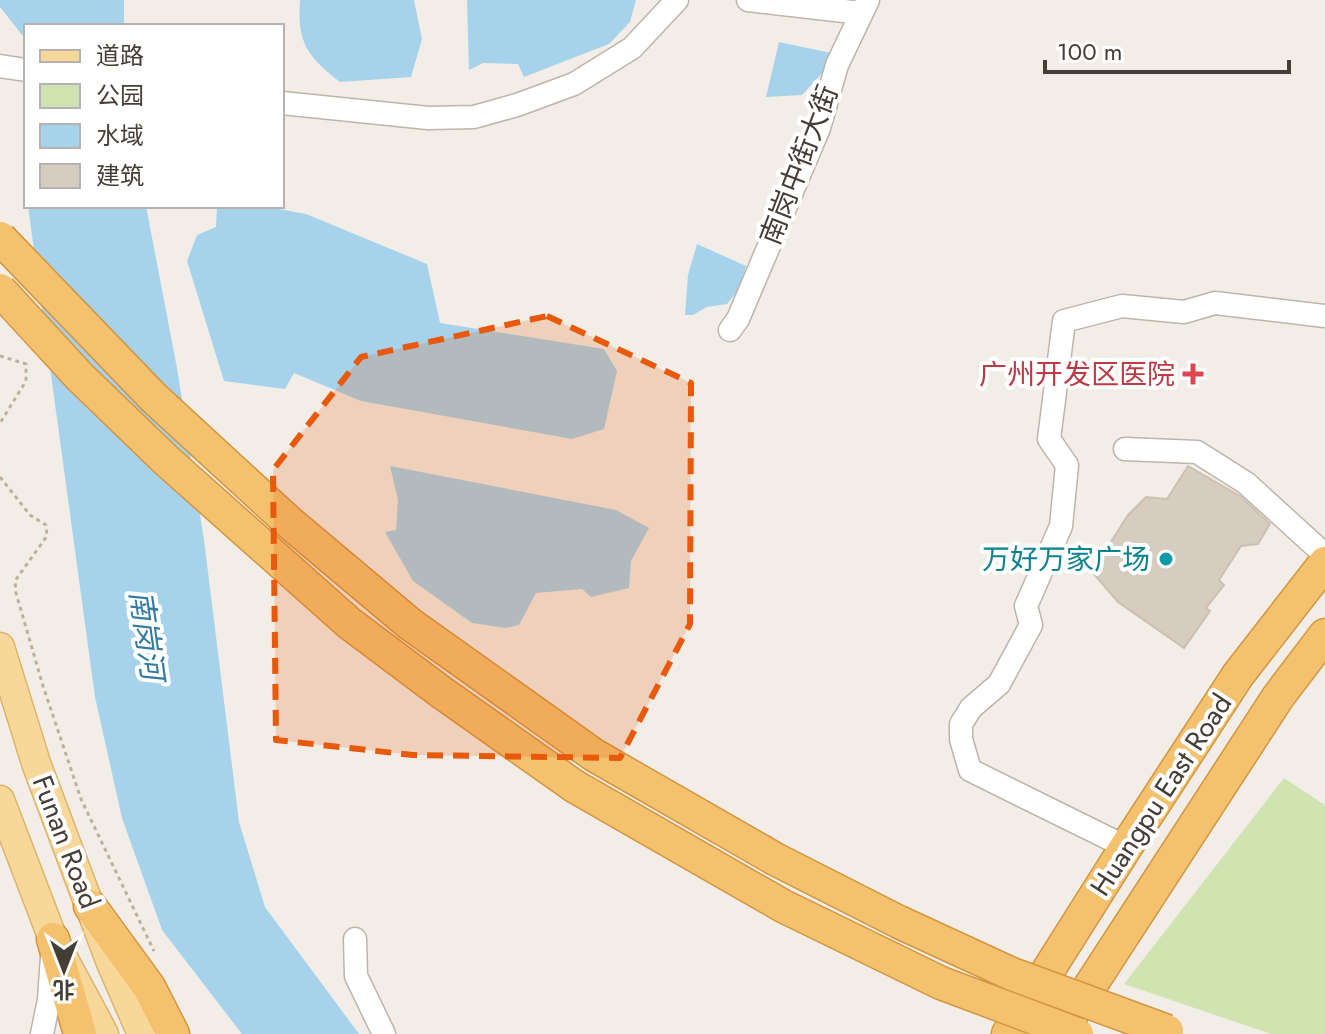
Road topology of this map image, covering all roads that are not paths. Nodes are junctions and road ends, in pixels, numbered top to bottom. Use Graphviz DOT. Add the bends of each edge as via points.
graph roads {
  1 [pos="677,0"];
  2 [pos="748,0"];
  3 [pos="865,6"];
  4 [pos="284,103"];
  5 [pos="0,238"];
  6 [pos="0,290"];
  7 [pos="1325,316"];
  8 [pos="730,330"];
  9 [pos="1125,449"];
  10 [pos="1325,555"];
  11 [pos="1325,563"];
  12 [pos="1325,635"];
  13 [pos="0,647"];
  14 [pos="11,718"];
  15 [pos="0,800"];
  16 [pos="1126,847"];
  17 [pos="90,906"];
  18 [pos="53,939"];
  19 [pos="355,939"];
  20 [pos="1171,1033"];
  21 [pos="42,1034"];
  22 [pos="80,1034"];
  23 [pos="104,1034"];
  24 [pos="142,1034"];
  25 [pos="173,1034"];
  26 [pos="384,1034"];
  27 [pos="1008,1034"];
  28 [pos="1059,1034"];
  29 [pos="1077,1034"];
  1 -- 4 [label="street" via="632,48 574,84 474,117 428,118"];
  2 -- 3 [label="street"];
  3 -- 8 [label="street, 南岗中街大街" via="837,65 819,128"];
  5 -- 20 [label="highway, bridge" via="153,397 290,523 410,624 594,755 775,859 899,922 1012,974"];
  6 -- 29 [label="highway, bridge" via="167,461 349,623 574,786 783,906 941,983"];
  7 -- 16 [label="street" via="1215,303 1184,312 1122,306 1064,321 1049,439 1067,465 1061,526 1026,606 1031,625 999,684 961,724 961,739 970,770"];
  9 -- 10 [label="street" via="1197,452 1246,483"];
  11 -- 16 [label="highway, Huangpu East Road" via="1238,675"];
  12 -- 28 [label="highway, Huangpu East Road" via="1278,697"];
  13 -- 14 [label="main road, Funan Road"];
  14 -- 17 [label="main road, Funan Road"];
  15 -- 18 [label="main road, Funan Road"];
  16 -- 27 [label="highway, Huangpu East Road"];
  17 -- 24 [label="main road, Funan Road"];
  17 -- 25 [label="highway" via="149,987"];
  18 -- 21 [label="street"];
  18 -- 22 [label="highway"];
  18 -- 23 [label="main road, Funan Road"];
  19 -- 26 [label="street" via="356,976"];
}
